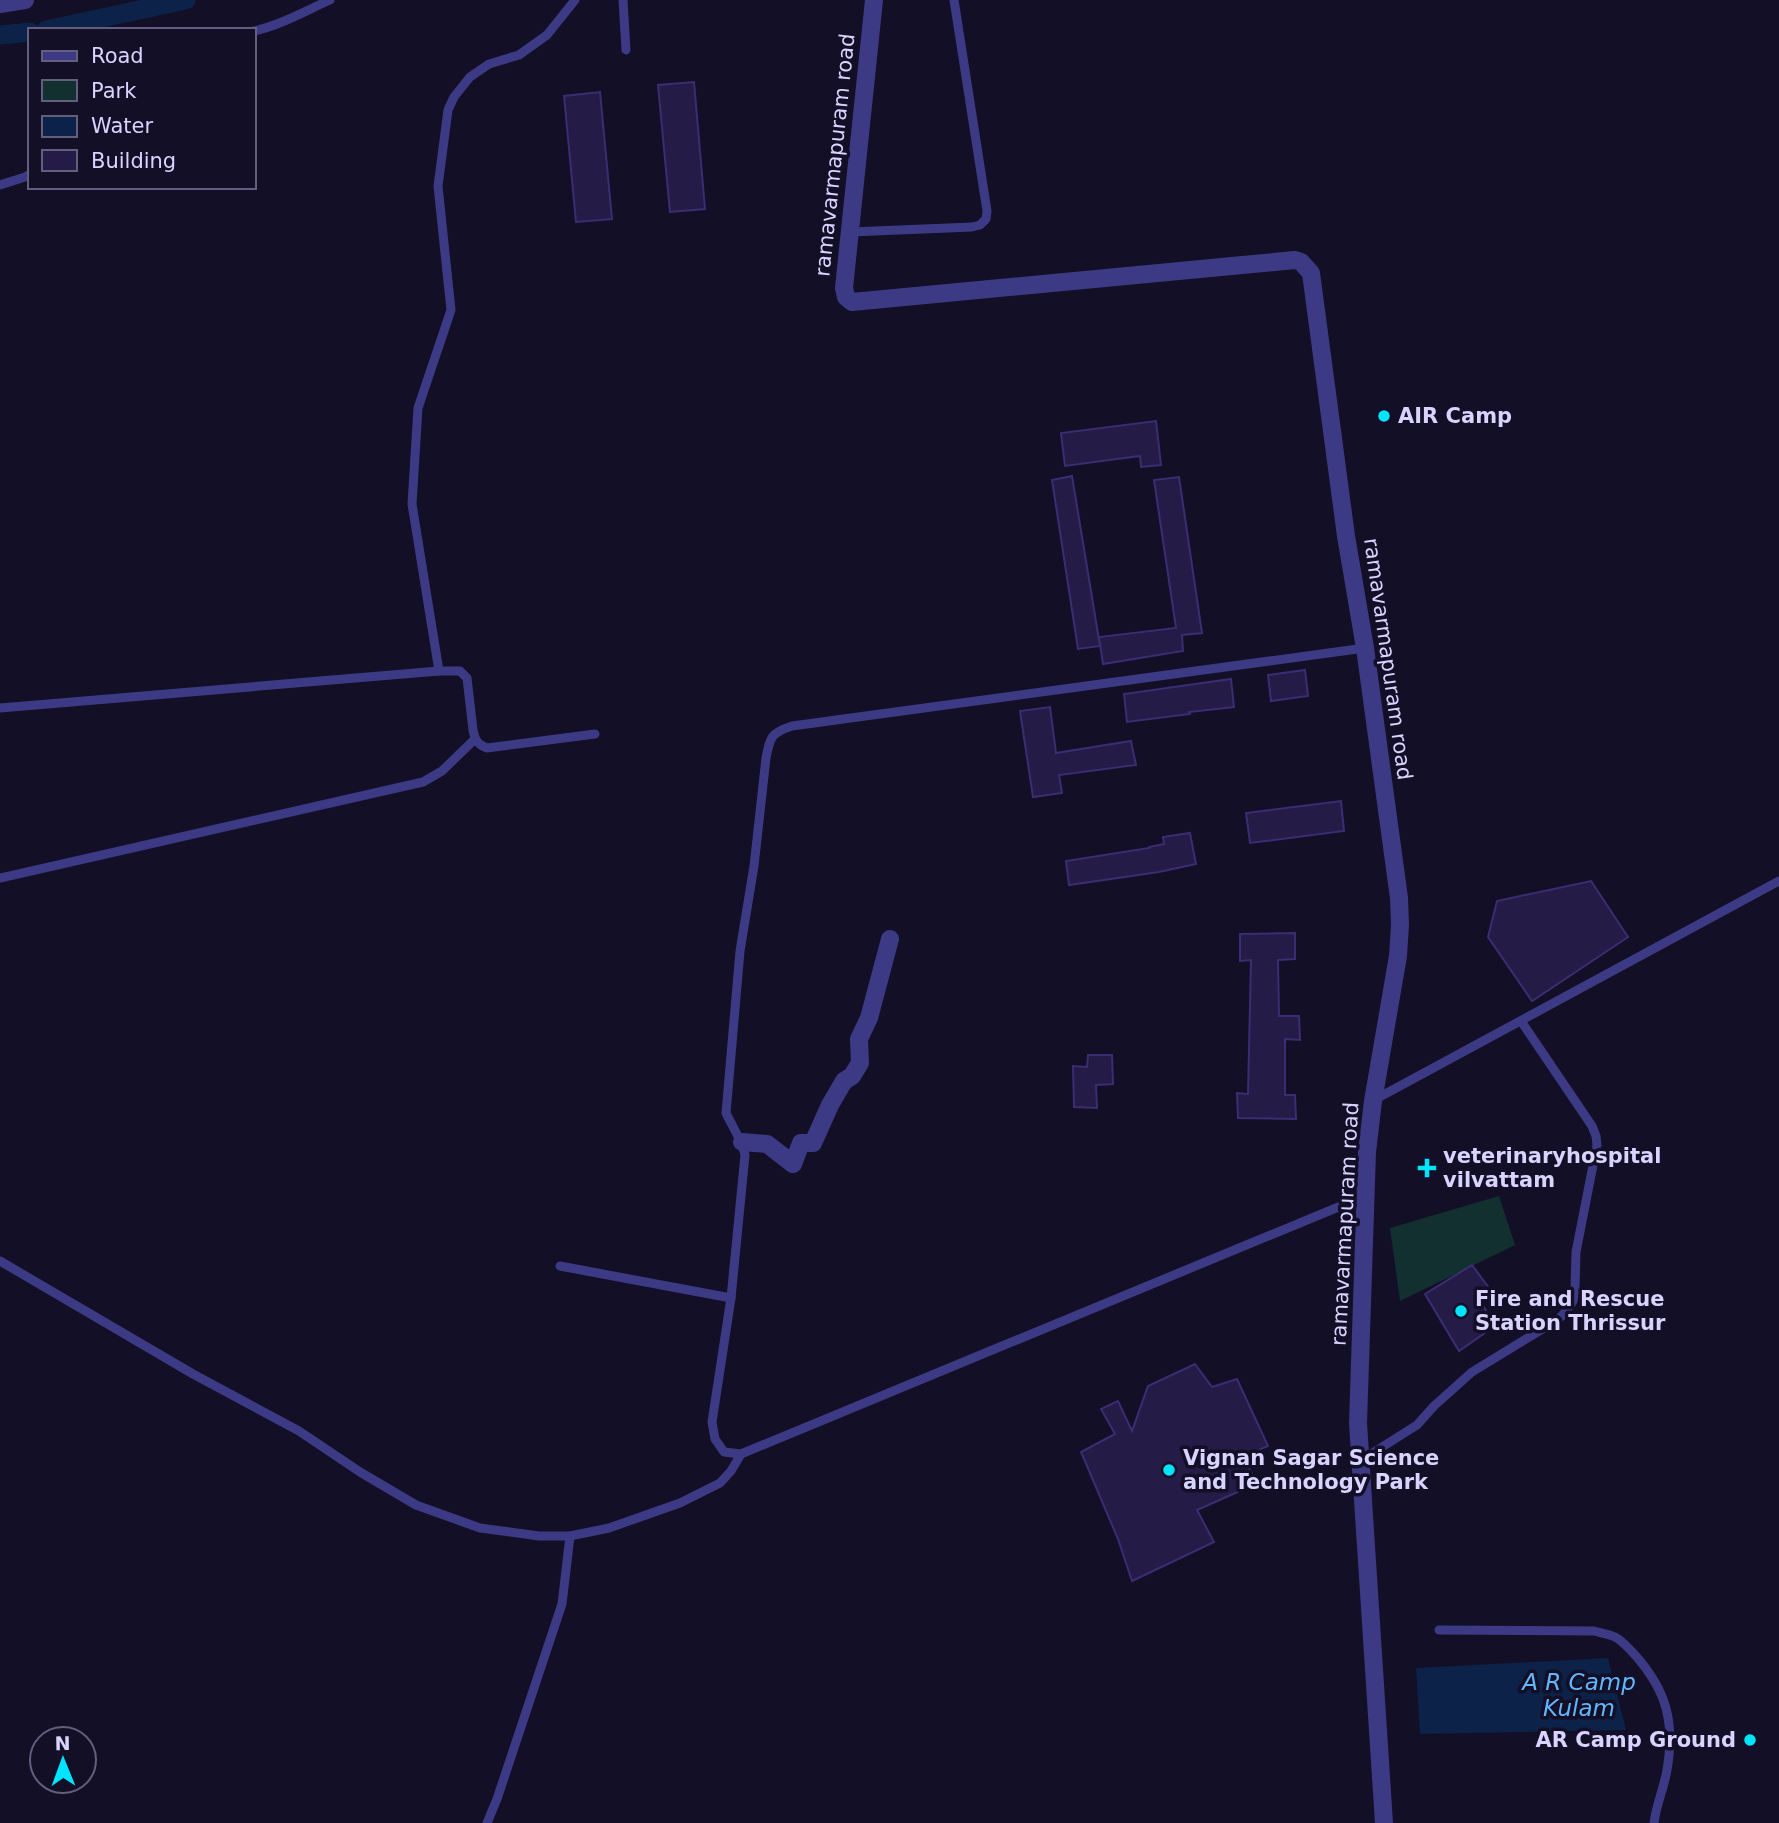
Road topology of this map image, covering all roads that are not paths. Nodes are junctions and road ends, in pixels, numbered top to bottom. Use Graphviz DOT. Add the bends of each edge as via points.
graph roads {
  1 [pos="25,0"];
  2 [pos="330,0"];
  3 [pos="575,0"];
  4 [pos="623,0"];
  5 [pos="874,0"];
  6 [pos="954,0"];
  7 [pos="0,4"];
  8 [pos="256,30"];
  9 [pos="626,50"];
  10 [pos="28,175"];
  11 [pos="0,184"];
  12 [pos="850,232"];
  13 [pos="1364,648"];
  14 [pos="439,671"];
  15 [pos="0,708"];
  16 [pos="595,734"];
  17 [pos="475,739"];
  18 [pos="0,878"];
  19 [pos="1779,881"];
  20 [pos="890,939"];
  21 [pos="1521,1021"];
  22 [pos="1373,1101"];
  23 [pos="742,1142"];
  24 [pos="1365,1196"];
  25 [pos="0,1261"];
  26 [pos="561,1266"];
  27 [pos="731,1298"];
  28 [pos="741,1454"];
  29 [pos="1360,1461"];
  30 [pos="569,1536"];
  31 [pos="1439,1630"];
  32 [pos="487,1823"];
  33 [pos="1384,1823"];
  34 [pos="1654,1823"];
  1 -- 7 [label="street"];
  2 -- 8 [label="lane"];
  3 -- 14 [label="lane" via="547,35 519,55 489,64 470,77 449,110 438,186 451,310 418,408 412,504"];
  4 -- 9 [label="lane"];
  5 -- 12 [label="street, ramavarmapuram road"];
  6 -- 12 [label="lane" via="986,219 972,227"];
  10 -- 11 [label="lane"];
  12 -- 13 [label="street, ramavarmapuram road" via="844,288 852,302 1301,262 1311,274"];
  13 -- 22 [label="street, ramavarmapuram road" via="1400,925"];
  13 -- 23 [label="lane" via="792,726 773,735 740,951 726,1114"];
  14 -- 15 [label="lane"];
  14 -- 17 [label="lane" via="460,671 467,678"];
  16 -- 17 [label="lane" via="487,748"];
  17 -- 18 [label="lane" via="442,771 423,782"];
  19 -- 21 [label="lane"];
  20 -- 23 [label="street" via="859,1039 860,1063 844,1081 813,1143 801,1143 793,1164 767,1144"];
  21 -- 22 [label="lane"];
  21 -- 29 [label="lane" via="1596,1136 1576,1252 1573,1301 1559,1319 1472,1372 1417,1425"];
  22 -- 24 [label="street, ramavarmapuram road"];
  23 -- 27 [label="lane" via="745,1155"];
  24 -- 28 [label="lane"];
  24 -- 29 [label="street, ramavarmapuram road"];
  25 -- 30 [label="lane" via="299,1431 416,1505 480,1528"];
  26 -- 27 [label="lane"];
  27 -- 28 [label="lane" via="712,1422 715,1439 724,1452"];
  28 -- 30 [label="lane" via="720,1483 680,1503 609,1528"];
  29 -- 33 [label="street, ramavarmapuram road"];
  30 -- 32 [label="lane" via="562,1604"];
  31 -- 34 [label="lane" via="1594,1631 1626,1645 1650,1671 1669,1719 1667,1773"];
}
